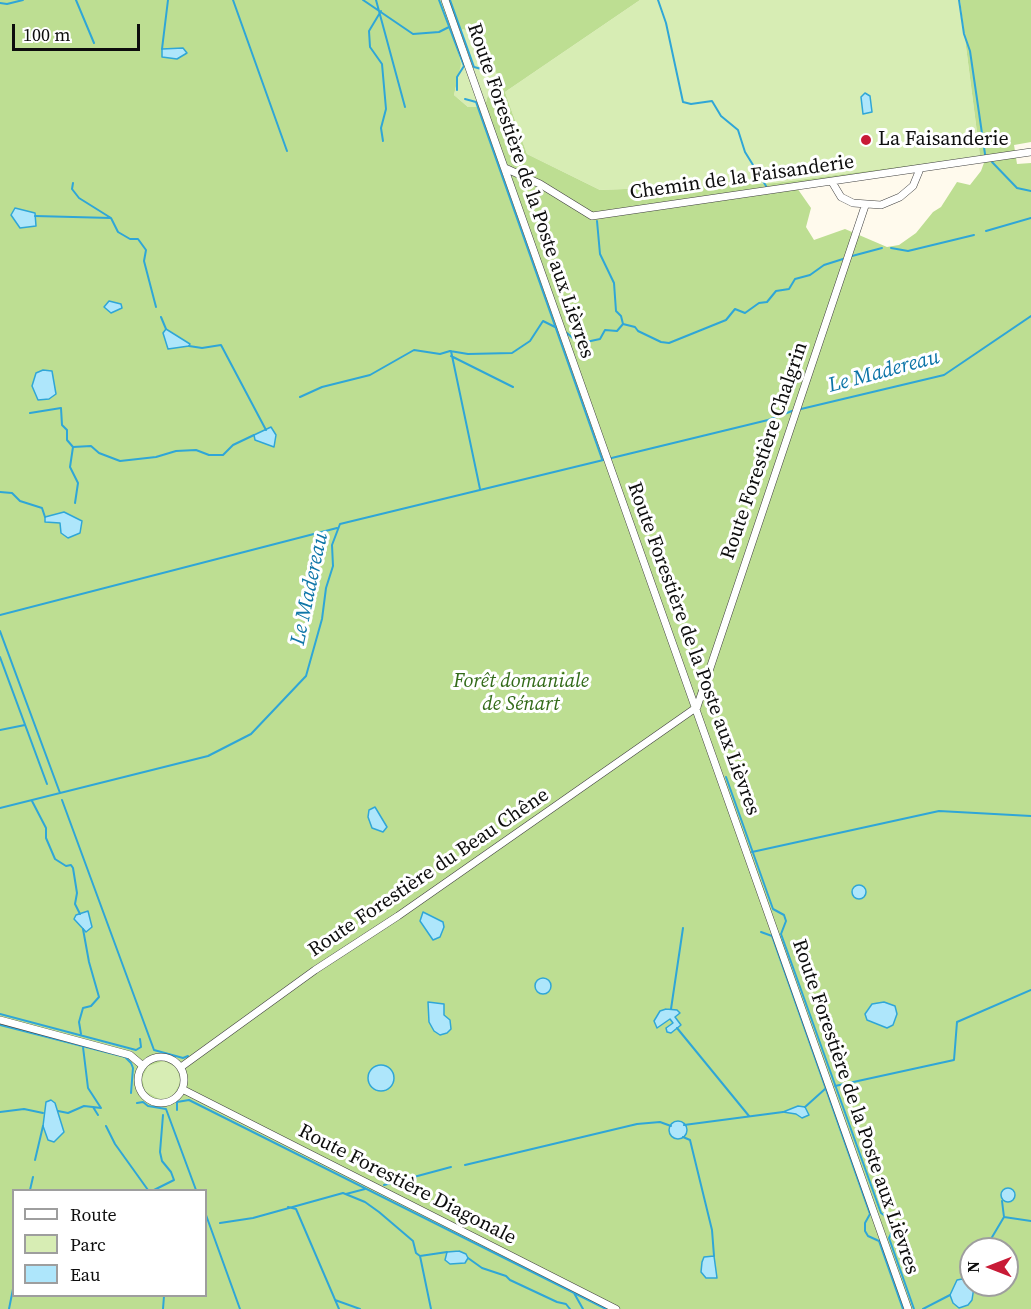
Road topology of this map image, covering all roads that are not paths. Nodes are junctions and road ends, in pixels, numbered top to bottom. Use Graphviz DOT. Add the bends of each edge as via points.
graph roads {
  1 [pos="445,0"];
  2 [pos="1031,152"];
  3 [pos="505,168"];
  4 [pos="920,169"];
  5 [pos="832,182"];
  6 [pos="865,206"];
  7 [pos="697,707"];
  8 [pos="0,1020"];
  9 [pos="143,1066"];
  10 [pos="181,1067"];
  11 [pos="182,1089"];
  12 [pos="616,1309"];
  13 [pos="908,1309"];
  1 -- 3 [label="street, Route Forestière de la Poste aux Lièvres"];
  2 -- 4 [label="street, Chemin de la Faisanderie"];
  3 -- 5 [label="street, Chemin de la Faisanderie" via="592,216"];
  3 -- 7 [label="street, Route Forestière de la Poste aux Lièvres"];
  4 -- 5 [label="street, Chemin de la Faisanderie"];
  4 -- 6 [label="street" via="913,186 900,197 881,205"];
  5 -- 6 [label="street" via="841,197"];
  6 -- 7 [label="street, Route Forestière Chalgrin"];
  7 -- 10 [label="street, Route Forestière du Beau Chêne"];
  7 -- 13 [label="street, Route Forestière de la Poste aux Lièvres"];
  8 -- 9 [label="street" via="130,1055"];
  9 -- 10 [label="street" via="152,1058 166,1058"];
  9 -- 11 [label="street" via="138,1082 147,1098 166,1102 176,1098"];
  10 -- 11 [label="street"];
  11 -- 12 [label="street, Route Forestière Diagonale"];
}
